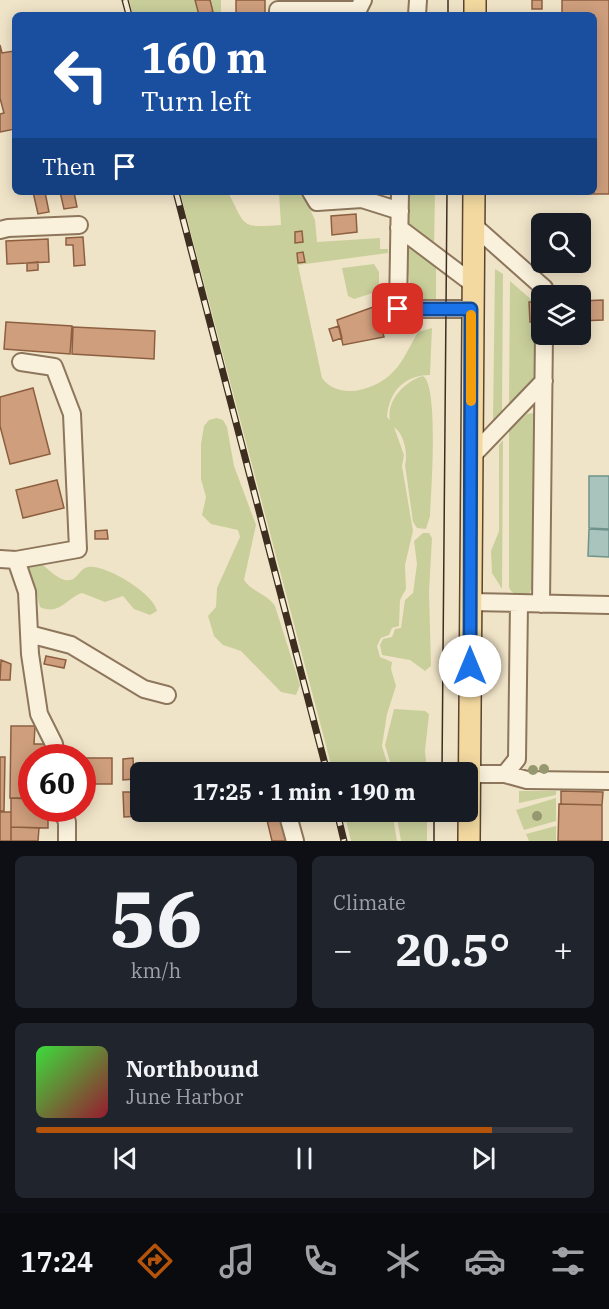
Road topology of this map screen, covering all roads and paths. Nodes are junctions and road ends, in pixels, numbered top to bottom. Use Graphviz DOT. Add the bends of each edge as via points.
graph roads {
  1 [pos="363,0"];
  2 [pos="278,12"];
  3 [pos="312,195"];
  4 [pos="400,195"];
  5 [pos="474,195"];
  6 [pos="400,211"];
  7 [pos="79,225"];
  8 [pos="473,225"];
  9 [pos="399,228"];
  10 [pos="0,230"];
  11 [pos="472,283"];
  12 [pos="541,285"];
  13 [pos="471,309"];
  14 [pos="544,345"];
  15 [pos="21,362"];
  16 [pos="544,381"];
  17 [pos="471,456"];
  18 [pos="8,560"];
  19 [pos="470,602"];
  20 [pos="519,603"];
  21 [pos="541,604"];
  22 [pos="609,605"];
  23 [pos="29,634"];
  24 [pos="167,695"];
  25 [pos="54,744"];
  26 [pos="470,762"];
  27 [pos="478,774"];
  28 [pos="506,774"];
  29 [pos="609,781"];
  30 [pos="67,822"];
  31 [pos="290,822"];
  32 [pos="469,822"];
  33 [pos="66,841"];
  34 [pos="295,841"];
  35 [pos="469,841"];
  1 -- 2 [label="street" via="358,10"];
  3 -- 6 [label="street" via="316,202 362,199"];
  4 -- 6 [label="street"];
  5 -- 8 [label="main road"];
  6 -- 9 [label="street"];
  7 -- 10 [label="street"];
  8 -- 11 [label="main road"];
  8 -- 12 [label="street"];
  9 -- 11 [label="street"];
  9 -- 13 [label="street" via="398,309"];
  11 -- 13 [label="main road"];
  13 -- 17 [label="main road"];
  14 -- 16 [label="street"];
  15 -- 18 [label="street" via="54,367 72,414 78,549"];
  16 -- 17 [label="street"];
  16 -- 21 [label="street"];
  17 -- 19 [label="main road"];
  18 -- 23 [label="street" via="27,592"];
  19 -- 20 [label="street"];
  19 -- 26 [label="main road"];
  20 -- 21 [label="street"];
  20 -- 28 [label="street" via="516,759"];
  21 -- 22 [label="street"];
  23 -- 24 [label="street" via="71,645 144,689"];
  23 -- 25 [label="street" via="39,714"];
  27 -- 28 [label="street"];
  28 -- 29 [label="street" via="527,780"];
  30 -- 33 [label="street"];
  31 -- 34 [label="street"];
  32 -- 35 [label="main road"];
}
